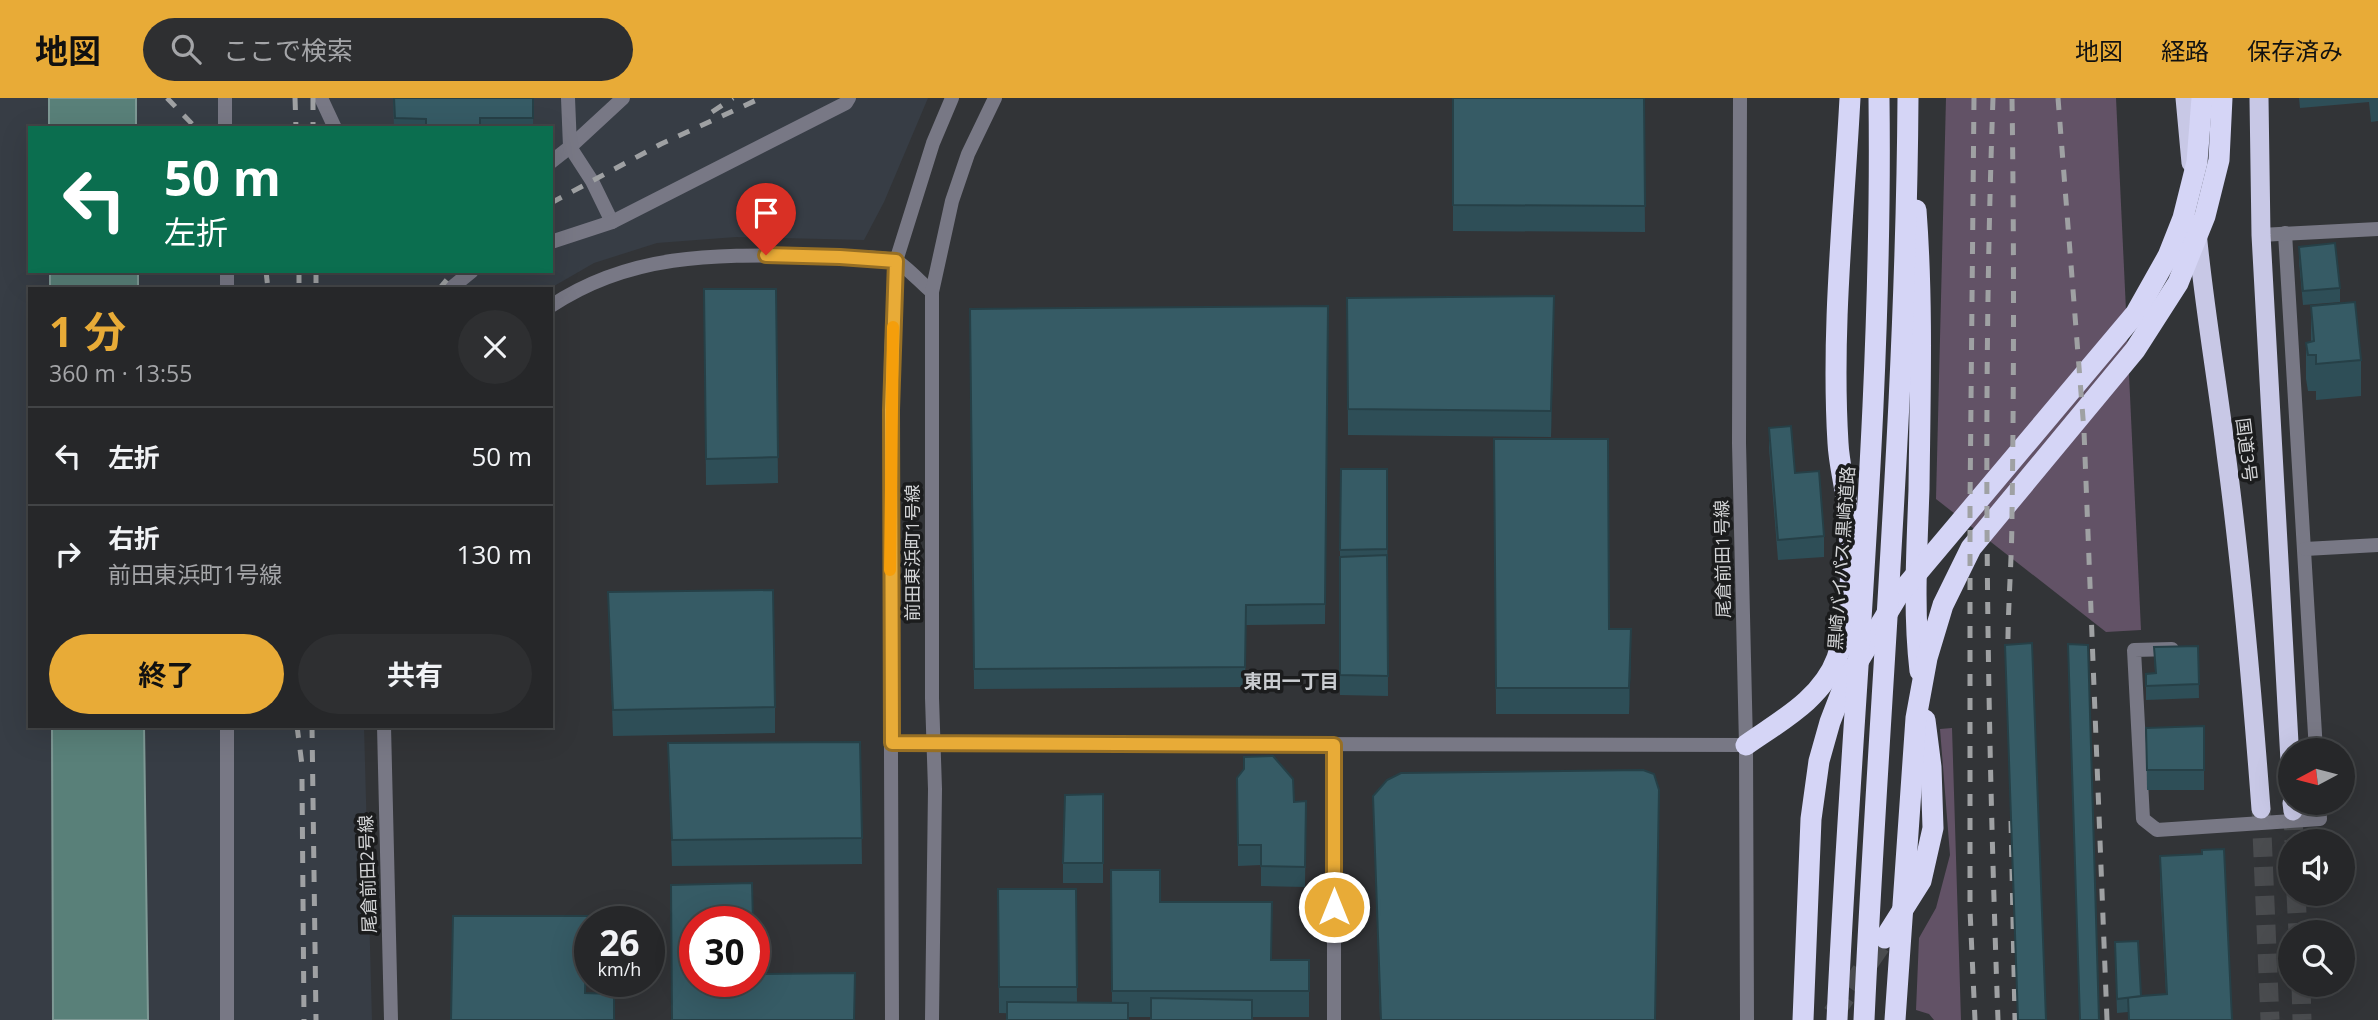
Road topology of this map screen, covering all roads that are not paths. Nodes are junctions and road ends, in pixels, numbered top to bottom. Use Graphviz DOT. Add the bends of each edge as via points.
graph roads {
  1 [pos="225,98"];
  2 [pos="321,98"];
  3 [pos="568,98"];
  4 [pos="623,98"];
  5 [pos="849,98"];
  6 [pos="952,98"];
  7 [pos="995,98"];
  8 [pos="1741,98"];
  9 [pos="1850,98"];
  10 [pos="1879,98"];
  11 [pos="2185,98"];
  12 [pos="2202,98"];
  13 [pos="2222,98"];
  14 [pos="2259,98"];
  15 [pos="1908,99"];
  16 [pos="225,126"];
  17 [pos="334,126"];
  18 [pos="570,147"];
  19 [pos="553,160"];
  20 [pos="612,222"];
  21 [pos="2378,229"];
  22 [pos="2285,233"];
  23 [pos="2261,235"];
  24 [pos="553,241"];
  25 [pos="896,261"];
  26 [pos="470,273"];
  27 [pos="452,287"];
  28 [pos="932,292"];
  29 [pos="553,305"];
  30 [pos="2378,545"];
  31 [pos="2305,549"];
  32 [pos="2182,649"];
  33 [pos="227,728"];
  34 [pos="384,728"];
  35 [pos="2289,738"];
  36 [pos="2315,738"];
  37 [pos="933,742"];
  38 [pos="892,743"];
  39 [pos="1334,745"];
  40 [pos="1746,745"];
  41 [pos="2261,808"];
  42 [pos="2320,816"];
  43 [pos="1885,938"];
  44 [pos="227,1020"];
  45 [pos="391,1020"];
  46 [pos="892,1020"];
  47 [pos="932,1020"];
  48 [pos="1334,1020"];
  49 [pos="1747,1020"];
  50 [pos="1803,1020"];
  51 [pos="1837,1020"];
  52 [pos="1864,1020"];
  53 [pos="1895,1020"];
  1 -- 16 [label="street"];
  2 -- 17 [label="street"];
  3 -- 18 [label="street"];
  4 -- 18 [label="street"];
  5 -- 20 [label="street"];
  6 -- 25 [label="street, 前田東浜町1号線"];
  7 -- 28 [label="street, 前田東浜町1号線" via="952,201"];
  8 -- 40 [label="street, 尾倉前田1号線" via="1739,443"];
  9 -- 40 [label="highway" via="1837,362 1838,444 1851,562 1849,617 1836,661 1812,698"];
  10 -- 51 [label="highway, 黒崎バイパス;黒崎道路" via="1871,450"];
  11 -- 41 [label="highway, 国道3号" via="2202,285 2239,566"];
  12 -- 50 [label="highway" via="2197,162 2183,218 2136,313 1897,597 1844,683 1819,761 1811,819"];
  13 -- 53 [label="highway" via="2219,159 2205,216 2178,283 2135,350 1971,548 1943,605 1916,718"];
  14 -- 23 [label="highway, 国道3号"];
  15 -- 43 [label="highway" via="1920,264 1916,640 1931,767 1933,828 1921,881"];
  15 -- 52 [label="highway" via="1900,374"];
  18 -- 19 [label="street"];
  18 -- 20 [label="street"];
  20 -- 24 [label="street"];
  21 -- 22 [label="street"];
  22 -- 23 [label="street"];
  22 -- 31 [label="street"];
  23 -- 35 [label="highway, 国道3号"];
  25 -- 28 [label="street"];
  25 -- 29 [label="street" via="741,255 669,259 610,275"];
  25 -- 38 [label="street, 前田東浜町1号線" via="891,369"];
  26 -- 27 [label="street"];
  28 -- 37 [label="street, 前田東浜町1号線"];
  30 -- 31 [label="street"];
  31 -- 36 [label="street"];
  32 -- 42 [label="street" via="2134,650 2143,819 2157,830"];
  33 -- 44 [label="street"];
  34 -- 45 [label="street, 尾倉前田2号線"];
  37 -- 38 [label="street"];
  37 -- 39 [label="street"];
  37 -- 47 [label="street, 前田東浜町1号線"];
  38 -- 46 [label="street, 前田東浜町1号線"];
  39 -- 40 [label="street"];
  39 -- 48 [label="street"];
  40 -- 49 [label="street, 尾倉前田1号線"];
}
